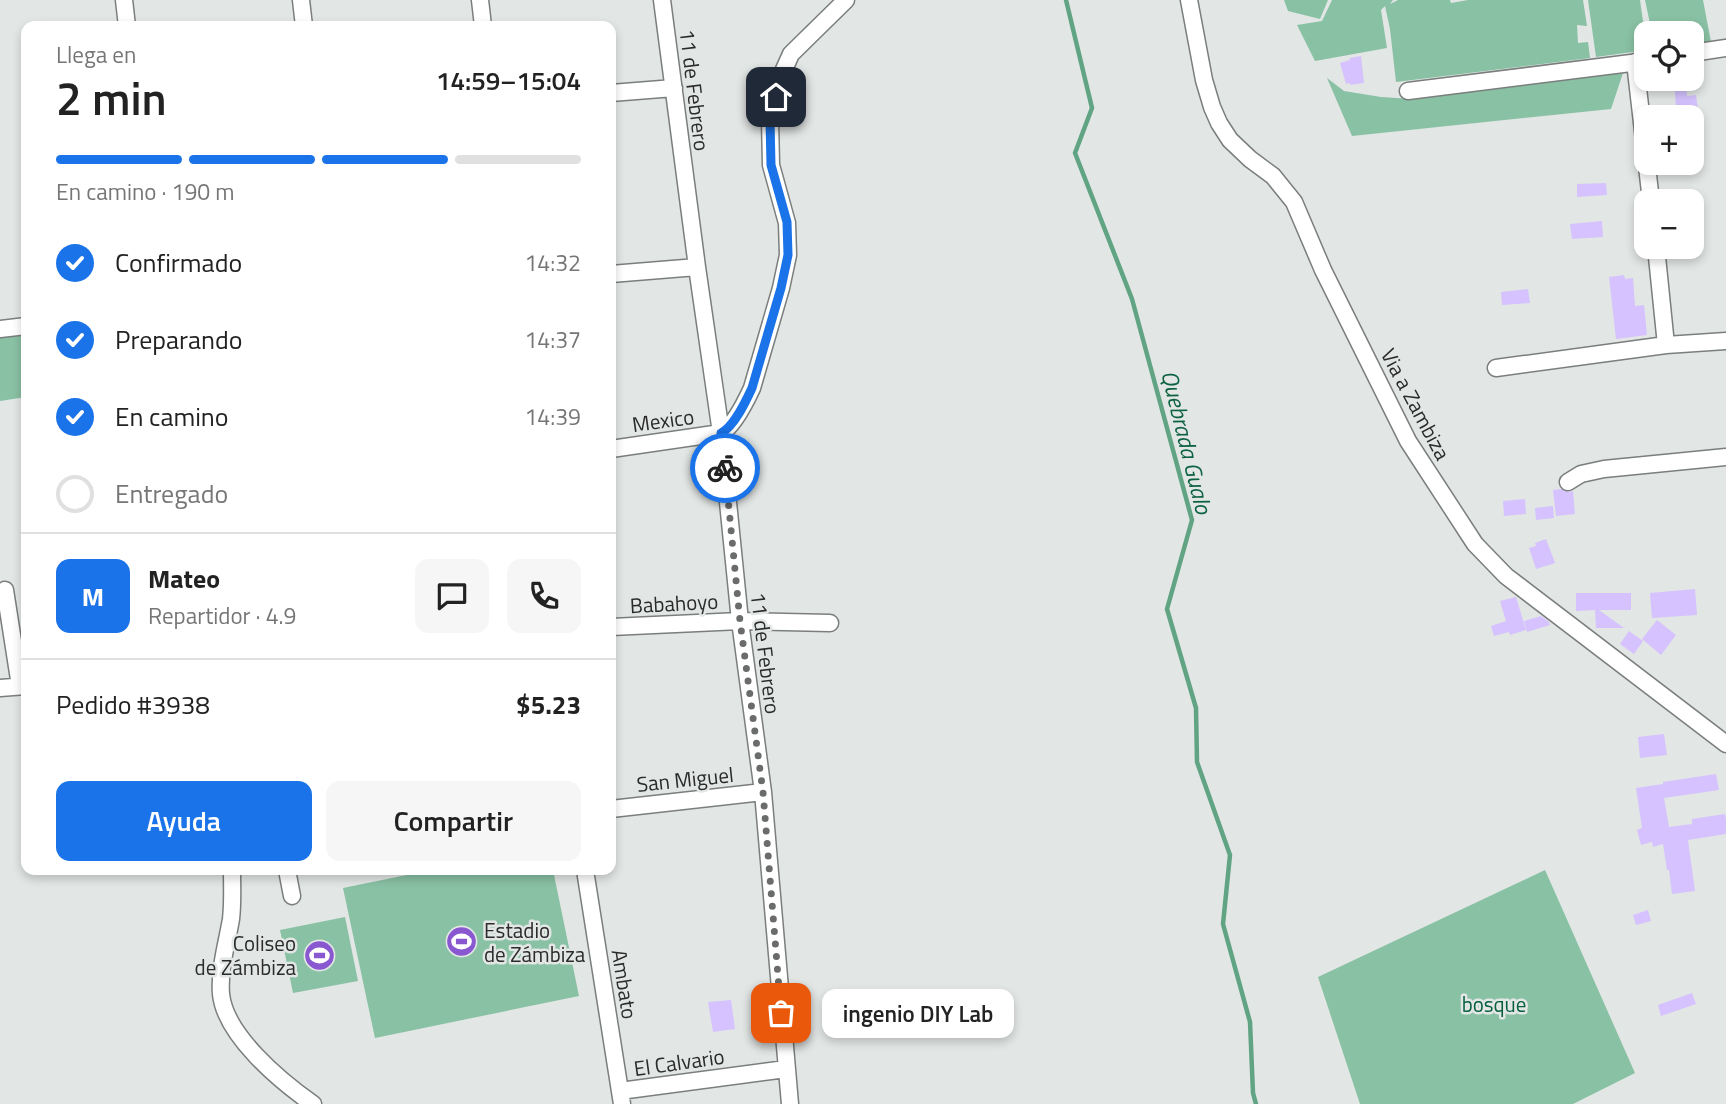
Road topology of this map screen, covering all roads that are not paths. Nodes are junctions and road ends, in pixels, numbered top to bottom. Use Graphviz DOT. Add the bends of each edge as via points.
graph roads {
  1 [pos="124,0"];
  2 [pos="301,0"];
  3 [pos="480,0"];
  4 [pos="662,0"];
  5 [pos="846,0"];
  6 [pos="1189,0"];
  7 [pos="126,21"];
  8 [pos="303,21"];
  9 [pos="482,21"];
  10 [pos="1726,48"];
  11 [pos="1704,51"];
  12 [pos="1634,62"];
  13 [pos="674,88"];
  14 [pos="1643,91"];
  15 [pos="1408,92"];
  16 [pos="616,93"];
  17 [pos="1650,189"];
  18 [pos="1657,259"];
  19 [pos="697,267"];
  20 [pos="616,274"];
  21 [pos="21,326"];
  22 [pos="0,328"];
  23 [pos="1726,341"];
  24 [pos="1667,345"];
  25 [pos="1496,368"];
  26 [pos="721,433"];
  27 [pos="616,448"];
  28 [pos="1726,457"];
  29 [pos="1568,482"];
  30 [pos="5,590"];
  31 [pos="740,621"];
  32 [pos="830,623"];
  33 [pos="616,627"];
  34 [pos="21,675"];
  35 [pos="21,686"];
  36 [pos="0,688"];
  37 [pos="1726,745"];
  38 [pos="763,792"];
  39 [pos="616,808"];
  40 [pos="232,875"];
  41 [pos="287,875"];
  42 [pos="586,875"];
  43 [pos="292,897"];
  44 [pos="786,1069"];
  45 [pos="621,1098"];
  46 [pos="313,1104"];
  47 [pos="790,1104"];
  1 -- 7 [label="street"];
  2 -- 8 [label="street"];
  3 -- 9 [label="street"];
  4 -- 13 [label="street, 11 de Febrero"];
  5 -- 26 [label="street" via="791,54 782,74 770,120 771,165 787,222 788,255 752,388"];
  6 -- 37 [label="street, Via a Zambiza" via="1204,80 1219,123 1230,140 1273,176 1294,202 1408,442 1475,544 1506,576"];
  10 -- 11 [label="street"];
  12 -- 15 [label="street"];
  13 -- 16 [label="street"];
  13 -- 19 [label="street, 11 de Febrero"];
  14 -- 17 [label="street"];
  18 -- 24 [label="street"];
  19 -- 20 [label="street"];
  19 -- 26 [label="street, 11 de Febrero"];
  21 -- 22 [label="street"];
  23 -- 24 [label="street"];
  24 -- 25 [label="street"];
  26 -- 27 [label="street, Mexico"];
  26 -- 31 [label="street, 11 de Febrero"];
  28 -- 29 [label="street" via="1604,470"];
  30 -- 34 [label="street"];
  31 -- 32 [label="street, Babahoyo"];
  31 -- 33 [label="street, Babahoyo"];
  31 -- 38 [label="street, 11 de Febrero"];
  35 -- 36 [label="street"];
  38 -- 39 [label="street, San Miguel"];
  38 -- 44 [label="street, 11 de Febrero"];
  40 -- 46 [label="street" via="222,972 224,1010 250,1049"];
  41 -- 43 [label="street"];
  42 -- 45 [label="street, Ambato"];
  44 -- 45 [label="street, El Calvario"];
  44 -- 47 [label="street, 11 de Febrero"];
}
